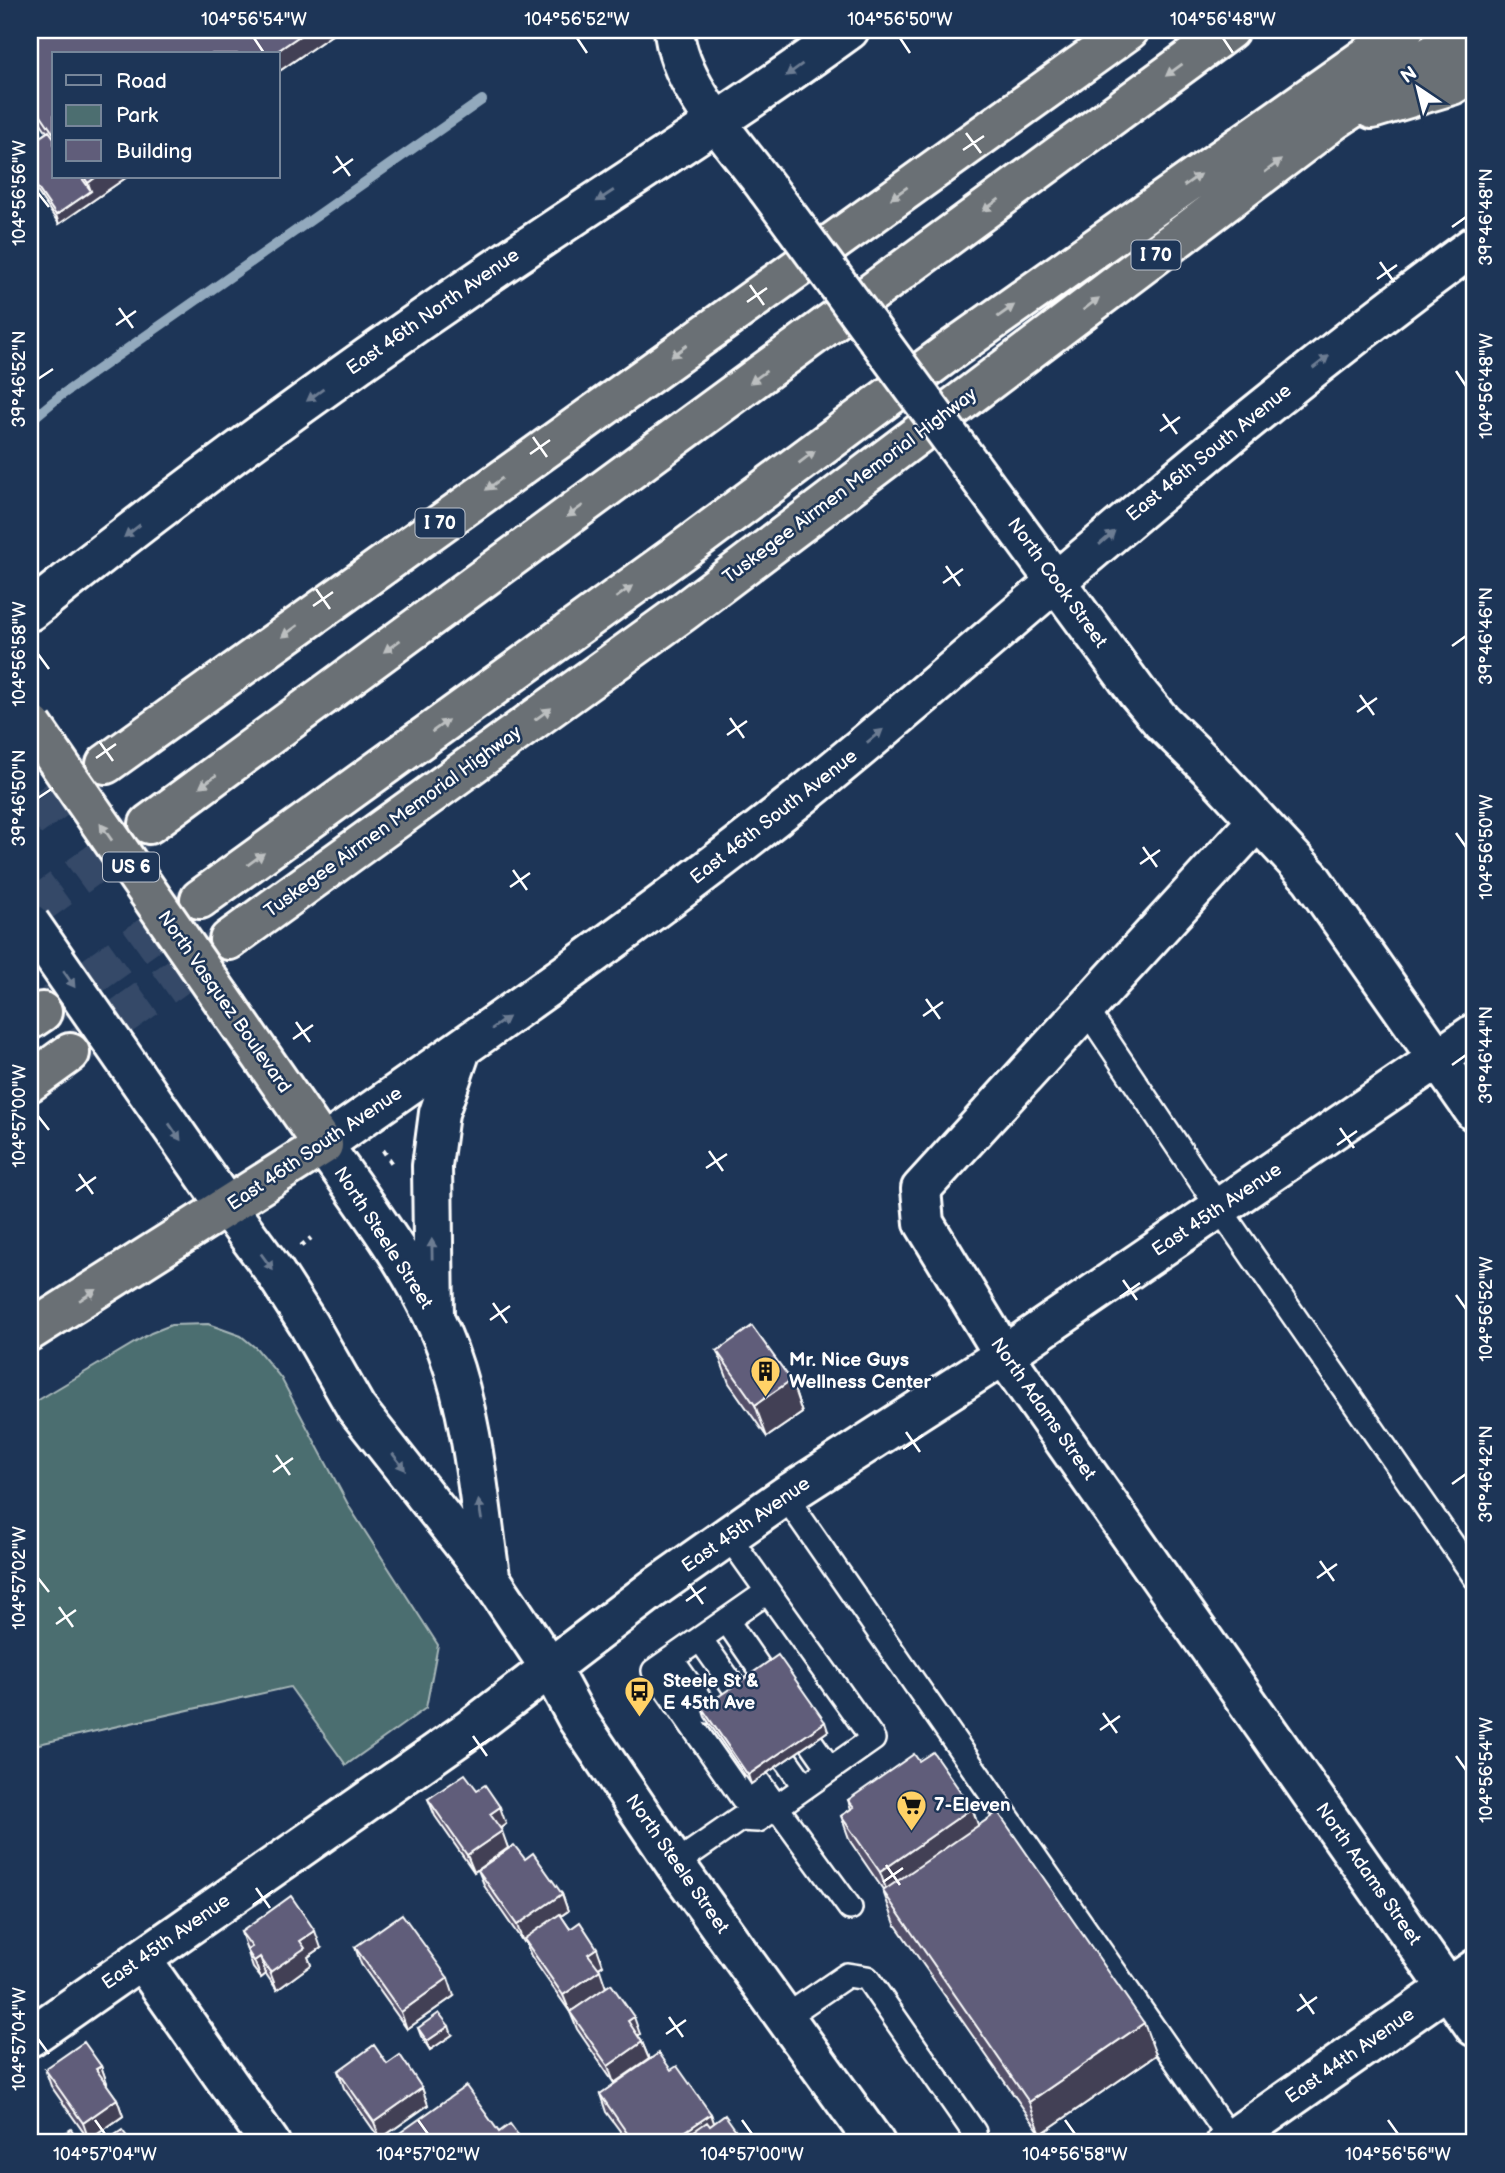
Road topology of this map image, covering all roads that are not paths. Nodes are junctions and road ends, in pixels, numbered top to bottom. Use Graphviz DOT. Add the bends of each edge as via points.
graph roads {
  1 [pos="674,30"];
  2 [pos="849,30"];
  3 [pos="1084,30"];
  4 [pos="1129,30"];
  5 [pos="1229,30"];
  6 [pos="1404,30"];
  7 [pos="1469,30"];
  8 [pos="1475,71"];
  9 [pos="1015,111"];
  10 [pos="1333,121"];
  11 [pos="719,122"];
  12 [pos="1475,245"];
  13 [pos="1055,582"];
  14 [pos="30,611"];
  15 [pos="32,723"];
  16 [pos="106,764"];
  17 [pos="1257,821"];
  18 [pos="149,824"];
  19 [pos="200,899"];
  20 [pos="30,923"];
  21 [pos="229,940"];
  22 [pos="1086,1009"];
  23 [pos="1475,1033"];
  24 [pos="461,1050"];
  25 [pos="70,1053"];
  26 [pos="1438,1059"];
  27 [pos="30,1082"];
  28 [pos="1475,1112"];
  29 [pos="323,1146"];
  30 [pos="227,1207"];
  31 [pos="1219,1208"];
  32 [pos="434,1318"];
  33 [pos="30,1331"];
  34 [pos="1004,1356"];
  35 [pos="785,1496"];
  36 [pos="729,1536"];
  37 [pos="1475,1577"];
  38 [pos="490,1578"];
  39 [pos="767,1592"];
  40 [pos="727,1621"];
  41 [pos="700,1639"];
  42 [pos="671,1659"];
  43 [pos="550,1668"];
  44 [pos="762,1672"];
  45 [pos="736,1690"];
  46 [pos="708,1711"];
  47 [pos="811,1742"];
  48 [pos="785,1759"];
  49 [pos="830,1769"];
  50 [pos="756,1779"];
  51 [pos="805,1787"];
  52 [pos="767,1813"];
  53 [pos="675,1864"];
  54 [pos="850,1908"];
  55 [pos="141,1959"];
  56 [pos="1462,1978"];
  57 [pos="784,2018"];
  58 [pos="1475,2027"];
  59 [pos="30,2037"];
  60 [pos="1230,2142"];
  61 [pos="270,2143"];
  62 [pos="875,2143"];
  63 [pos="975,2143"];
  1 -- 11 [label="street, North Cook Street" via="686,74"];
  2 -- 11 [label="street, East 46th North Avenue, one-way"];
  3 -- 9 [label="highway"];
  4 -- 9 [label="highway, I 70"];
  5 -- 18 [label="highway, one-way"];
  19 -- 6 [label="highway, one-way" via="950,351"];
  7 -- 10 [label="highway, Tuskegee Airmen Memorial Highway / I 70"];
  8 -- 10 [label="highway" via="1452,85"];
  9 -- 16 [label="highway, I 70, one-way"];
  21 -- 10 [label="highway, Tuskegee Airmen Memorial Highway / I 70, one-way" via="684,612"];
  11 -- 13 [label="street, North Cook Street, bridge"];
  11 -- 14 [label="street, East 46th North Avenue, one-way" via="330,384"];
  13 -- 12 [label="street, East 46th South Avenue, one-way" via="1304,375"];
  13 -- 17 [label="street, North Cook Street" via="1162,722"];
  24 -- 13 [label="street, East 46th South Avenue, one-way" via="587,961 793,803"];
  29 -- 15 [label="highway, North Vasquez Boulevard / US 6, one-way, bridge"];
  17 -- 22 [label="street, North Adams Street"];
  17 -- 26 [label="street, North Cook Street" via="1311,878"];
  20 -- 30 [label="street, one-way, bridge"];
  22 -- 31 [label="lane"];
  22 -- 34 [label="street, North Adams Street" via="921,1189 924,1223"];
  23 -- 26 [label="street, East 45th Avenue"];
  24 -- 29 [label="street, East 46th South Avenue"];
  32 -- 24 [label="street, one-way" via="434,1140"];
  25 -- 27 [label="highway"];
  26 -- 28 [label="street, North Cook Street"];
  26 -- 31 [label="street, East 45th Avenue"];
  29 -- 30 [label="highway, East 46th South Avenue"];
  29 -- 32 [label="street, North Steele Street" via="396,1252"];
  33 -- 30 [label="highway, East 46th South Avenue, one-way"];
  30 -- 38 [label="street, North Steele Street, one-way" via="295,1303 356,1408"];
  31 -- 34 [label="street, East 45th Avenue"];
  31 -- 37 [label="lane"];
  38 -- 32 [label="street, North Steele Street, one-way" via="466,1419 449,1353"];
  34 -- 35 [label="street, East 45th Avenue"];
  34 -- 56 [label="street, North Adams Street"];
  35 -- 36 [label="street, East 45th Avenue"];
  35 -- 60 [label="lane"];
  36 -- 39 [label="lane"];
  36 -- 43 [label="street, East 45th Avenue"];
  38 -- 43 [label="street, North Steele Street"];
  39 -- 40 [label="lane"];
  39 -- 49 [label="lane" via="873,1739"];
  40 -- 41 [label="lane"];
  40 -- 44 [label="lane"];
  41 -- 42 [label="lane"];
  41 -- 45 [label="lane"];
  42 -- 46 [label="lane"];
  42 -- 52 [label="lane" via="654,1671"];
  43 -- 53 [label="street, North Steele Street" via="578,1720"];
  43 -- 55 [label="street, East 45th Avenue"];
  47 -- 49 [label="lane"];
  48 -- 51 [label="lane"];
  49 -- 51 [label="lane"];
  50 -- 52 [label="lane"];
  51 -- 52 [label="lane"];
  52 -- 53 [label="lane" via="740,1819"];
  52 -- 54 [label="lane"];
  53 -- 57 [label="street, North Steele Street"];
  55 -- 59 [label="street, East 45th Avenue"];
  55 -- 61 [label="street"];
  56 -- 58 [label="street, North Adams Street"];
  56 -- 60 [label="street, East 44th Avenue"];
  57 -- 62 [label="street, North Steele Street"];
  57 -- 63 [label="lane" via="847,1975 867,1978 974,2132"];
}
